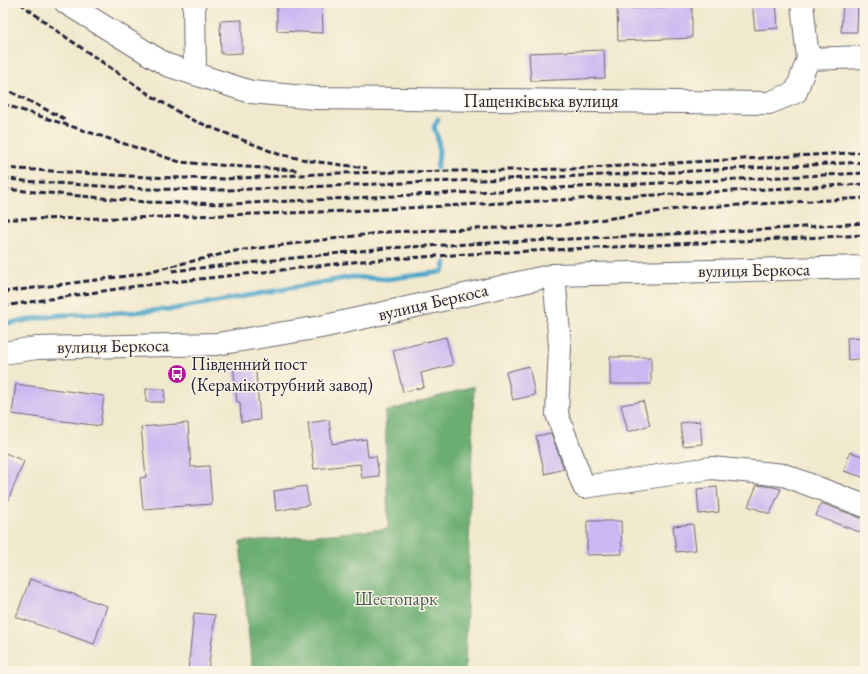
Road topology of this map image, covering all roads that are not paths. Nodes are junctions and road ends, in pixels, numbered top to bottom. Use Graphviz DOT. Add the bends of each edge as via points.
graph roads {
  1 [pos="66,3"];
  2 [pos="194,3"];
  3 [pos="802,3"];
  4 [pos="865,57"];
  5 [pos="808,59"];
  6 [pos="195,74"];
  7 [pos="865,267"];
  8 [pos="554,275"];
  9 [pos="3,352"];
  10 [pos="865,506"];
  1 -- 6 [label="street, Пащенківська вулиця" via="167,65"];
  2 -- 6 [label="street"];
  3 -- 5 [label="street"];
  4 -- 5 [label="street"];
  5 -- 6 [label="street, Пащенківська вулиця" via="796,92 769,103 315,98 250,92"];
  7 -- 8 [label="street, вулиця Беркоса"];
  8 -- 9 [label="street, вулиця Беркоса" via="321,327 217,344 37,348"];
  8 -- 10 [label="street" via="560,346 557,414 584,487 711,468 784,475"];
}
